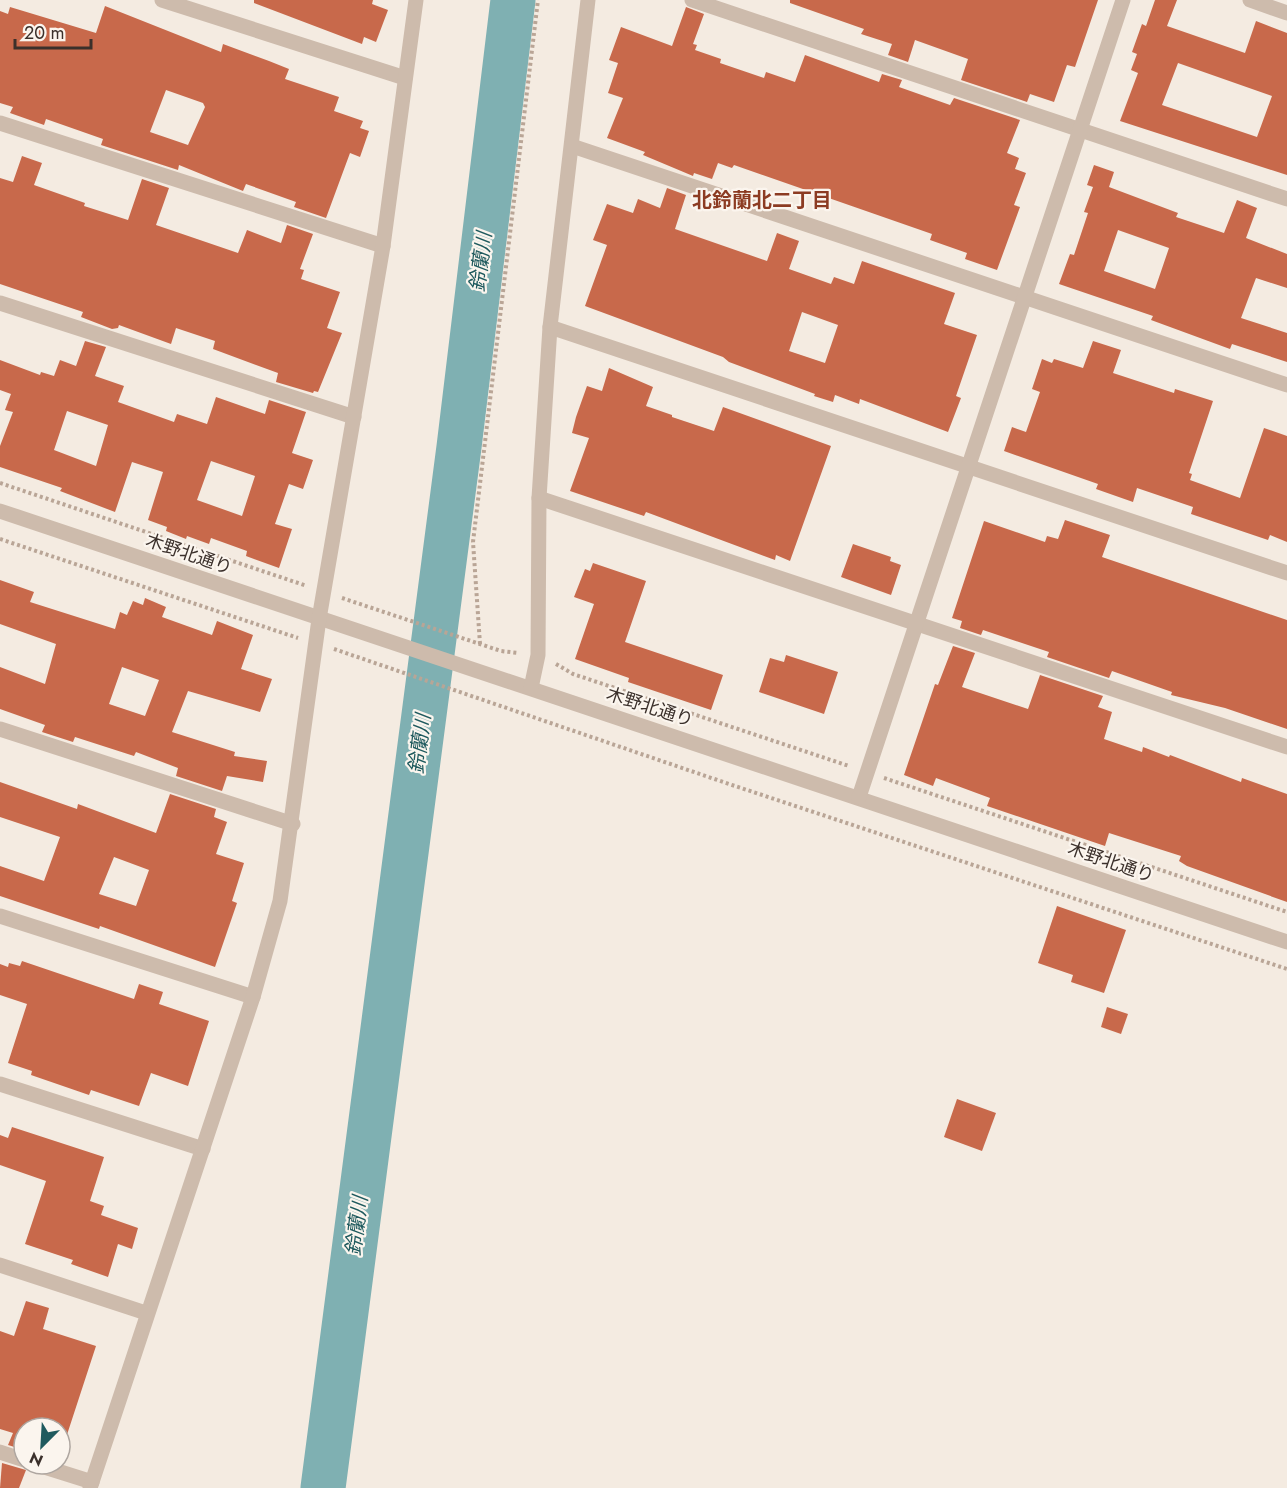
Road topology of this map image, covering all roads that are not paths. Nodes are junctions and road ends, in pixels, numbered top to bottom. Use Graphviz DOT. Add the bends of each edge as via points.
graph roads {
  1 [pos="162,0"];
  2 [pos="416,0"];
  3 [pos="588,0"];
  4 [pos="692,0"];
  5 [pos="1123,0"];
  6 [pos="1250,0"];
  7 [pos="1287,13"];
  8 [pos="405,78"];
  9 [pos="0,123"];
  10 [pos="1080,130"];
  11 [pos="572,146"];
  12 [pos="1287,199"];
  13 [pos="383,246"];
  14 [pos="1024,297"];
  15 [pos="0,303"];
  16 [pos="550,327"];
  17 [pos="1287,385"];
  18 [pos="354,417"];
  19 [pos="968,467"];
  20 [pos="539,498"];
  21 [pos="0,511"];
  22 [pos="1287,573"];
  23 [pos="319,619"];
  24 [pos="916,623"];
  25 [pos="531,688"];
  26 [pos="0,729"];
  27 [pos="1287,747"];
  28 [pos="859,797"];
  29 [pos="292,824"];
  30 [pos="0,916"];
  31 [pos="1287,942"];
  32 [pos="253,997"];
  33 [pos="0,1084"];
  34 [pos="203,1149"];
  35 [pos="0,1265"];
  36 [pos="146,1313"];
  37 [pos="67,1476"];
  38 [pos="91,1485"];
  1 -- 8 [label="street"];
  2 -- 8 [label="street"];
  3 -- 11 [label="street"];
  4 -- 10 [label="street"];
  5 -- 10 [label="street"];
  6 -- 7 [label="street"];
  8 -- 13 [label="street"];
  9 -- 13 [label="street"];
  10 -- 12 [label="street"];
  10 -- 14 [label="street"];
  11 -- 14 [label="street"];
  11 -- 16 [label="street"];
  13 -- 18 [label="street"];
  14 -- 17 [label="street"];
  14 -- 19 [label="street"];
  15 -- 18 [label="street"];
  16 -- 19 [label="street"];
  16 -- 20 [label="street"];
  18 -- 23 [label="street"];
  19 -- 22 [label="street"];
  19 -- 24 [label="street"];
  20 -- 24 [label="street"];
  20 -- 25 [label="street" via="538,655"];
  21 -- 23 [label="street, 木野北通り"];
  23 -- 25 [label="street, 木野北通り"];
  23 -- 29 [label="street"];
  24 -- 27 [label="street"];
  24 -- 28 [label="street"];
  25 -- 28 [label="street, 木野北通り"];
  26 -- 29 [label="street"];
  28 -- 31 [label="street, 木野北通り"];
  29 -- 32 [label="street" via="280,901"];
  30 -- 32 [label="street"];
  32 -- 34 [label="street"];
  33 -- 34 [label="street"];
  34 -- 36 [label="street"];
  35 -- 36 [label="street"];
  36 -- 38 [label="street"];
  37 -- 38 [label="street"];
}
